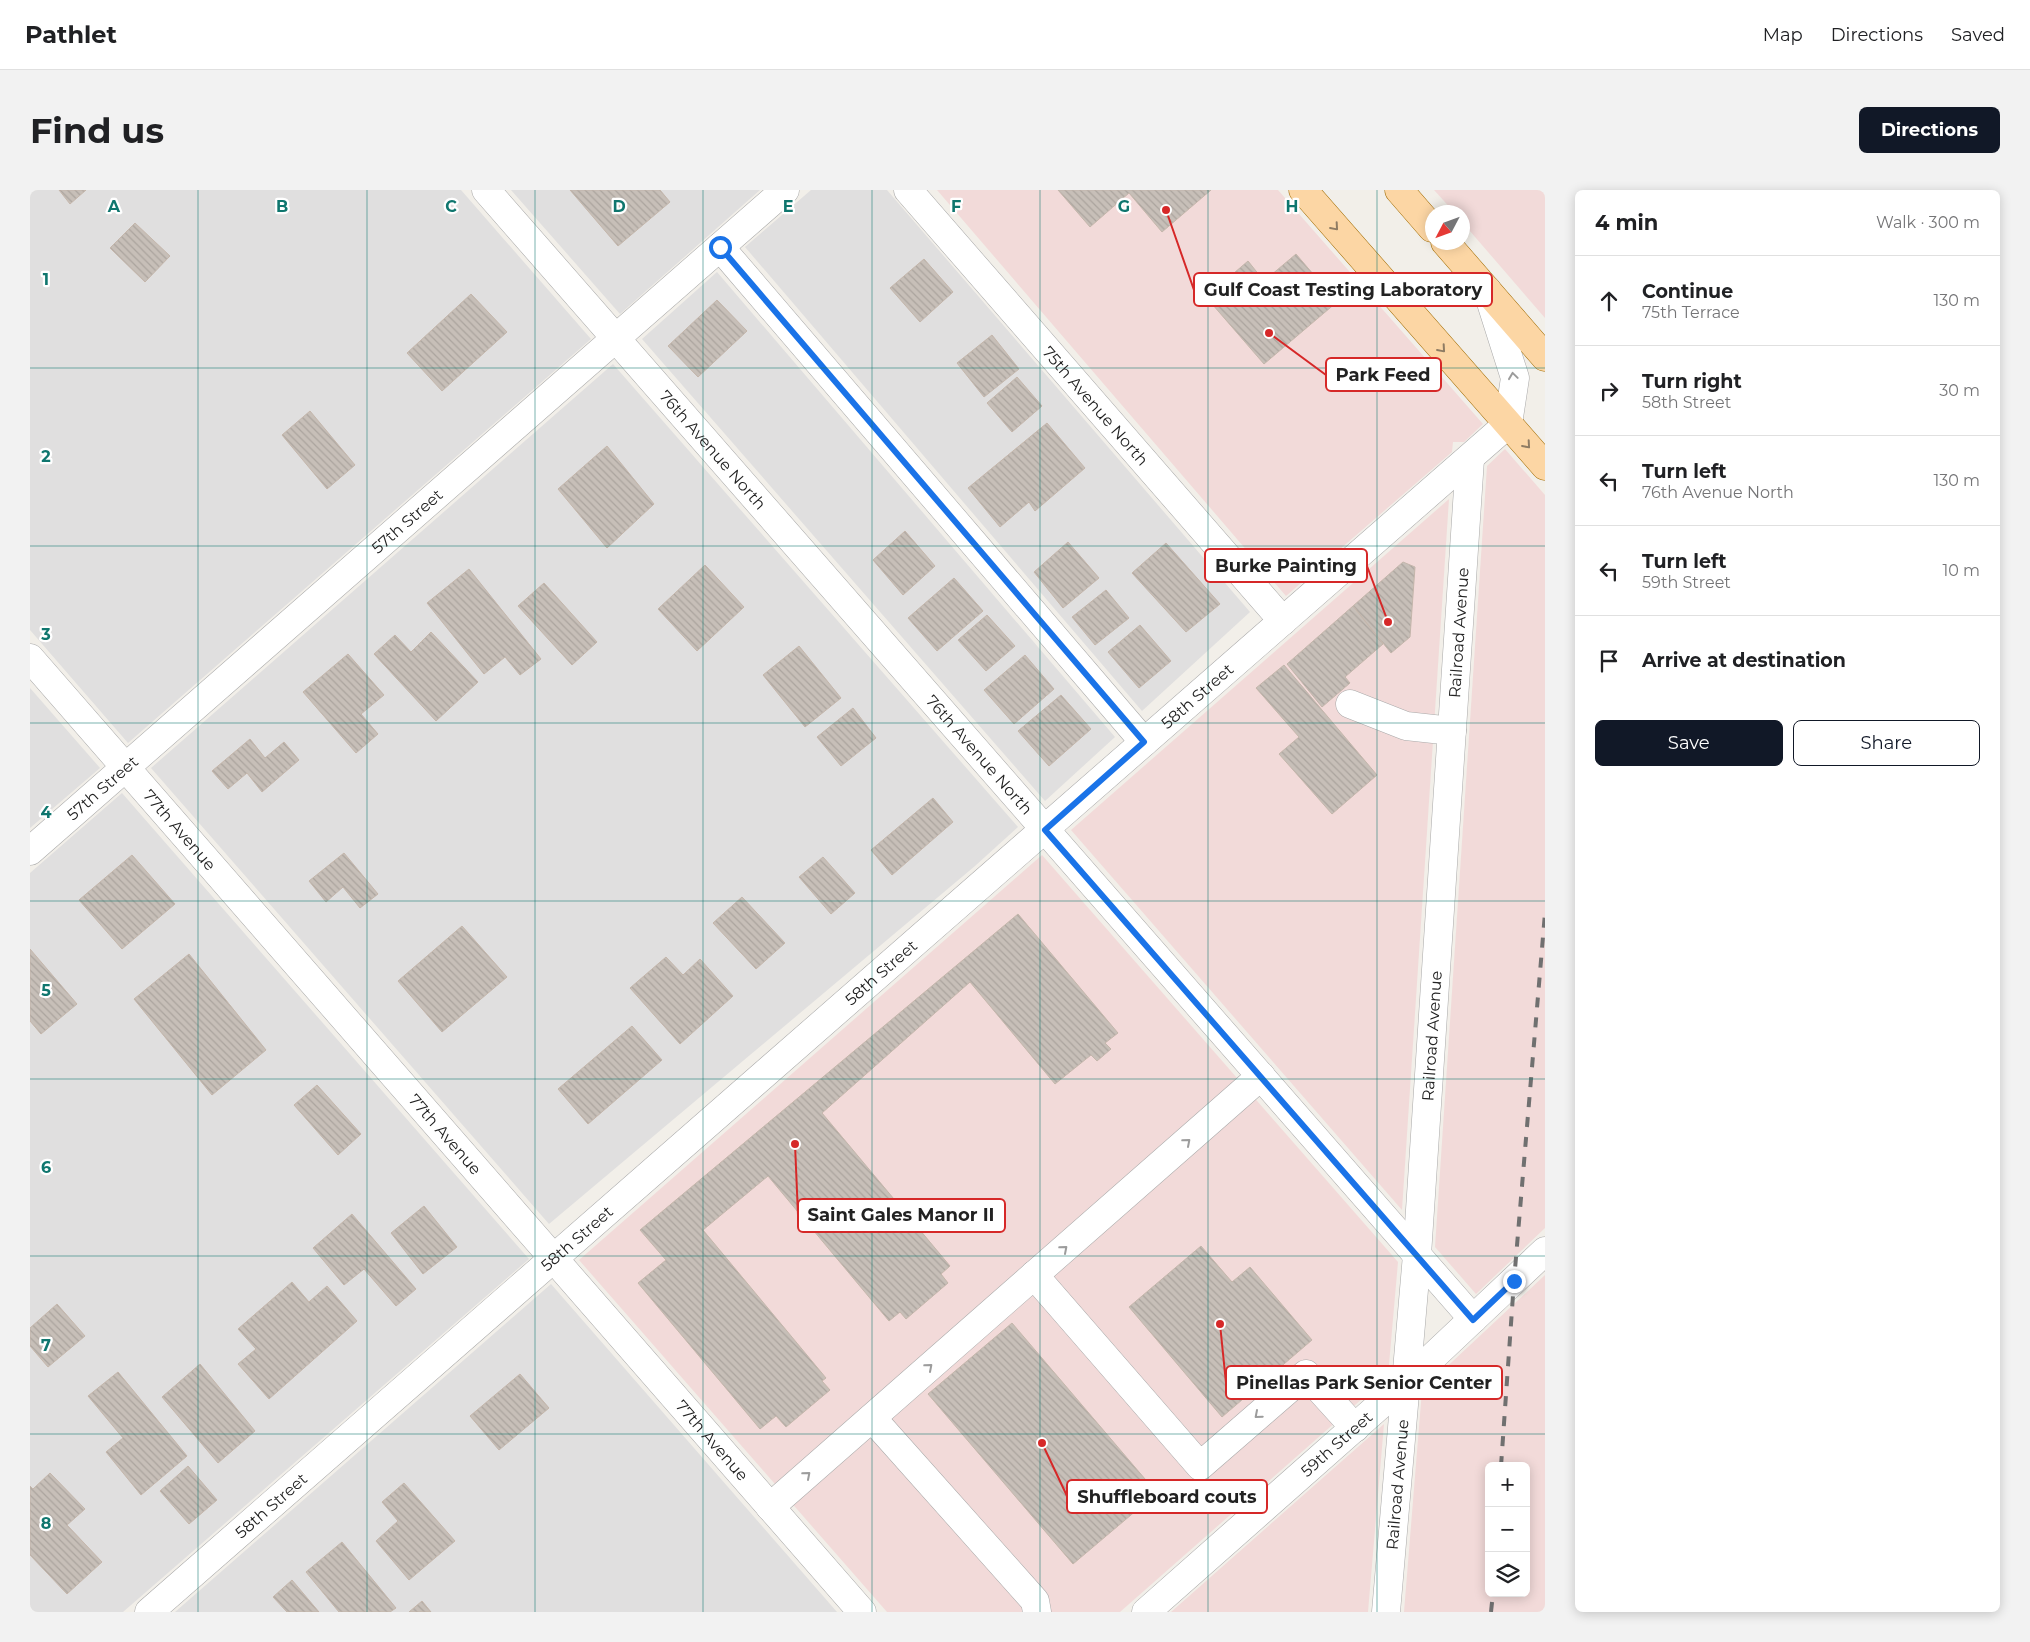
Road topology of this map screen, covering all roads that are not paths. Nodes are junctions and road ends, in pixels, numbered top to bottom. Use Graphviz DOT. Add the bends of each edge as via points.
graph roads {
  1 [pos="486,190"];
  2 [pos="785,190"];
  3 [pos="908,190"];
  4 [pos="1303,190"];
  5 [pos="1399,190"];
  6 [pos="1425,220"];
  7 [pos="720,247"];
  8 [pos="1452,250"];
  9 [pos="1487,290"];
  10 [pos="616,339"];
  11 [pos="1545,357"];
  12 [pos="1508,424"];
  13 [pos="1470,459"];
  14 [pos="1545,466"];
  15 [pos="1282,621"];
  16 [pos="30,658"];
  17 [pos="1350,704"];
  18 [pos="1452,731"];
  19 [pos="1144,742"];
  20 [pos="126,768"];
  21 [pos="1045,830"];
  22 [pos="30,851"];
  23 [pos="1261,1076"];
  24 [pos="1545,1251"];
  25 [pos="1417,1255"];
  26 [pos="554,1259"];
  27 [pos="1034,1275"];
  28 [pos="1473,1320"];
  29 [pos="1405,1383"];
  30 [pos="872,1418"];
  31 [pos="1355,1428"];
  32 [pos="770,1507"];
  33 [pos="149,1612"];
  34 [pos="862,1612"];
  35 [pos="1037,1612"];
  36 [pos="1146,1612"];
  37 [pos="1386,1612"];
  1 -- 10 [label="street, 76th Avenue North"];
  2 -- 7 [label="street, 57th Street"];
  3 -- 15 [label="street, 75th Avenue North"];
  4 -- 12 [label="main road, one-way"];
  5 -- 6 [label="main road"];
  7 -- 10 [label="street, 57th Street"];
  7 -- 19 [label="street"];
  8 -- 9 [label="main road"];
  9 -- 11 [label="main road"];
  12 -- 9 [label="street, one-way" via="1515,378"];
  10 -- 20 [label="street, 57th Street"];
  10 -- 21 [label="street, 76th Avenue North"];
  12 -- 13 [label="street, 58th Street"];
  12 -- 14 [label="main road, one-way"];
  13 -- 15 [label="street, 58th Street"];
  13 -- 18 [label="street, Railroad Avenue"];
  15 -- 19 [label="street, 58th Street"];
  16 -- 20 [label="street, 77th Avenue"];
  17 -- 18 [label="street" via="1406,726"];
  18 -- 25 [label="street, Railroad Avenue"];
  19 -- 21 [label="street, 58th Street"];
  20 -- 22 [label="street, 57th Street"];
  20 -- 26 [label="street, 77th Avenue"];
  21 -- 23 [label="street, 76th Avenue North"];
  21 -- 26 [label="street, 58th Street"];
  23 -- 25 [label="street, 76th Avenue North"];
  27 -- 23 [label="street, one-way"];
  24 -- 28 [label="street, 59th Street"];
  25 -- 28 [label="street, 76th Avenue North"];
  25 -- 29 [label="street, Railroad Avenue"];
  26 -- 32 [label="street, 77th Avenue"];
  26 -- 33 [label="street, 58th Street"];
  30 -- 27 [label="street, one-way"];
  31 -- 27 [label="street, one-way" via="1306,1374 1200,1466"];
  28 -- 29 [label="street, 59th Street"];
  29 -- 31 [label="street, 59th Street"];
  29 -- 37 [label="street, Railroad Avenue"];
  32 -- 30 [label="street, one-way"];
  30 -- 35 [label="street" via="1035,1601"];
  31 -- 36 [label="street, 59th Street"];
  32 -- 34 [label="street, 77th Avenue"];
}
